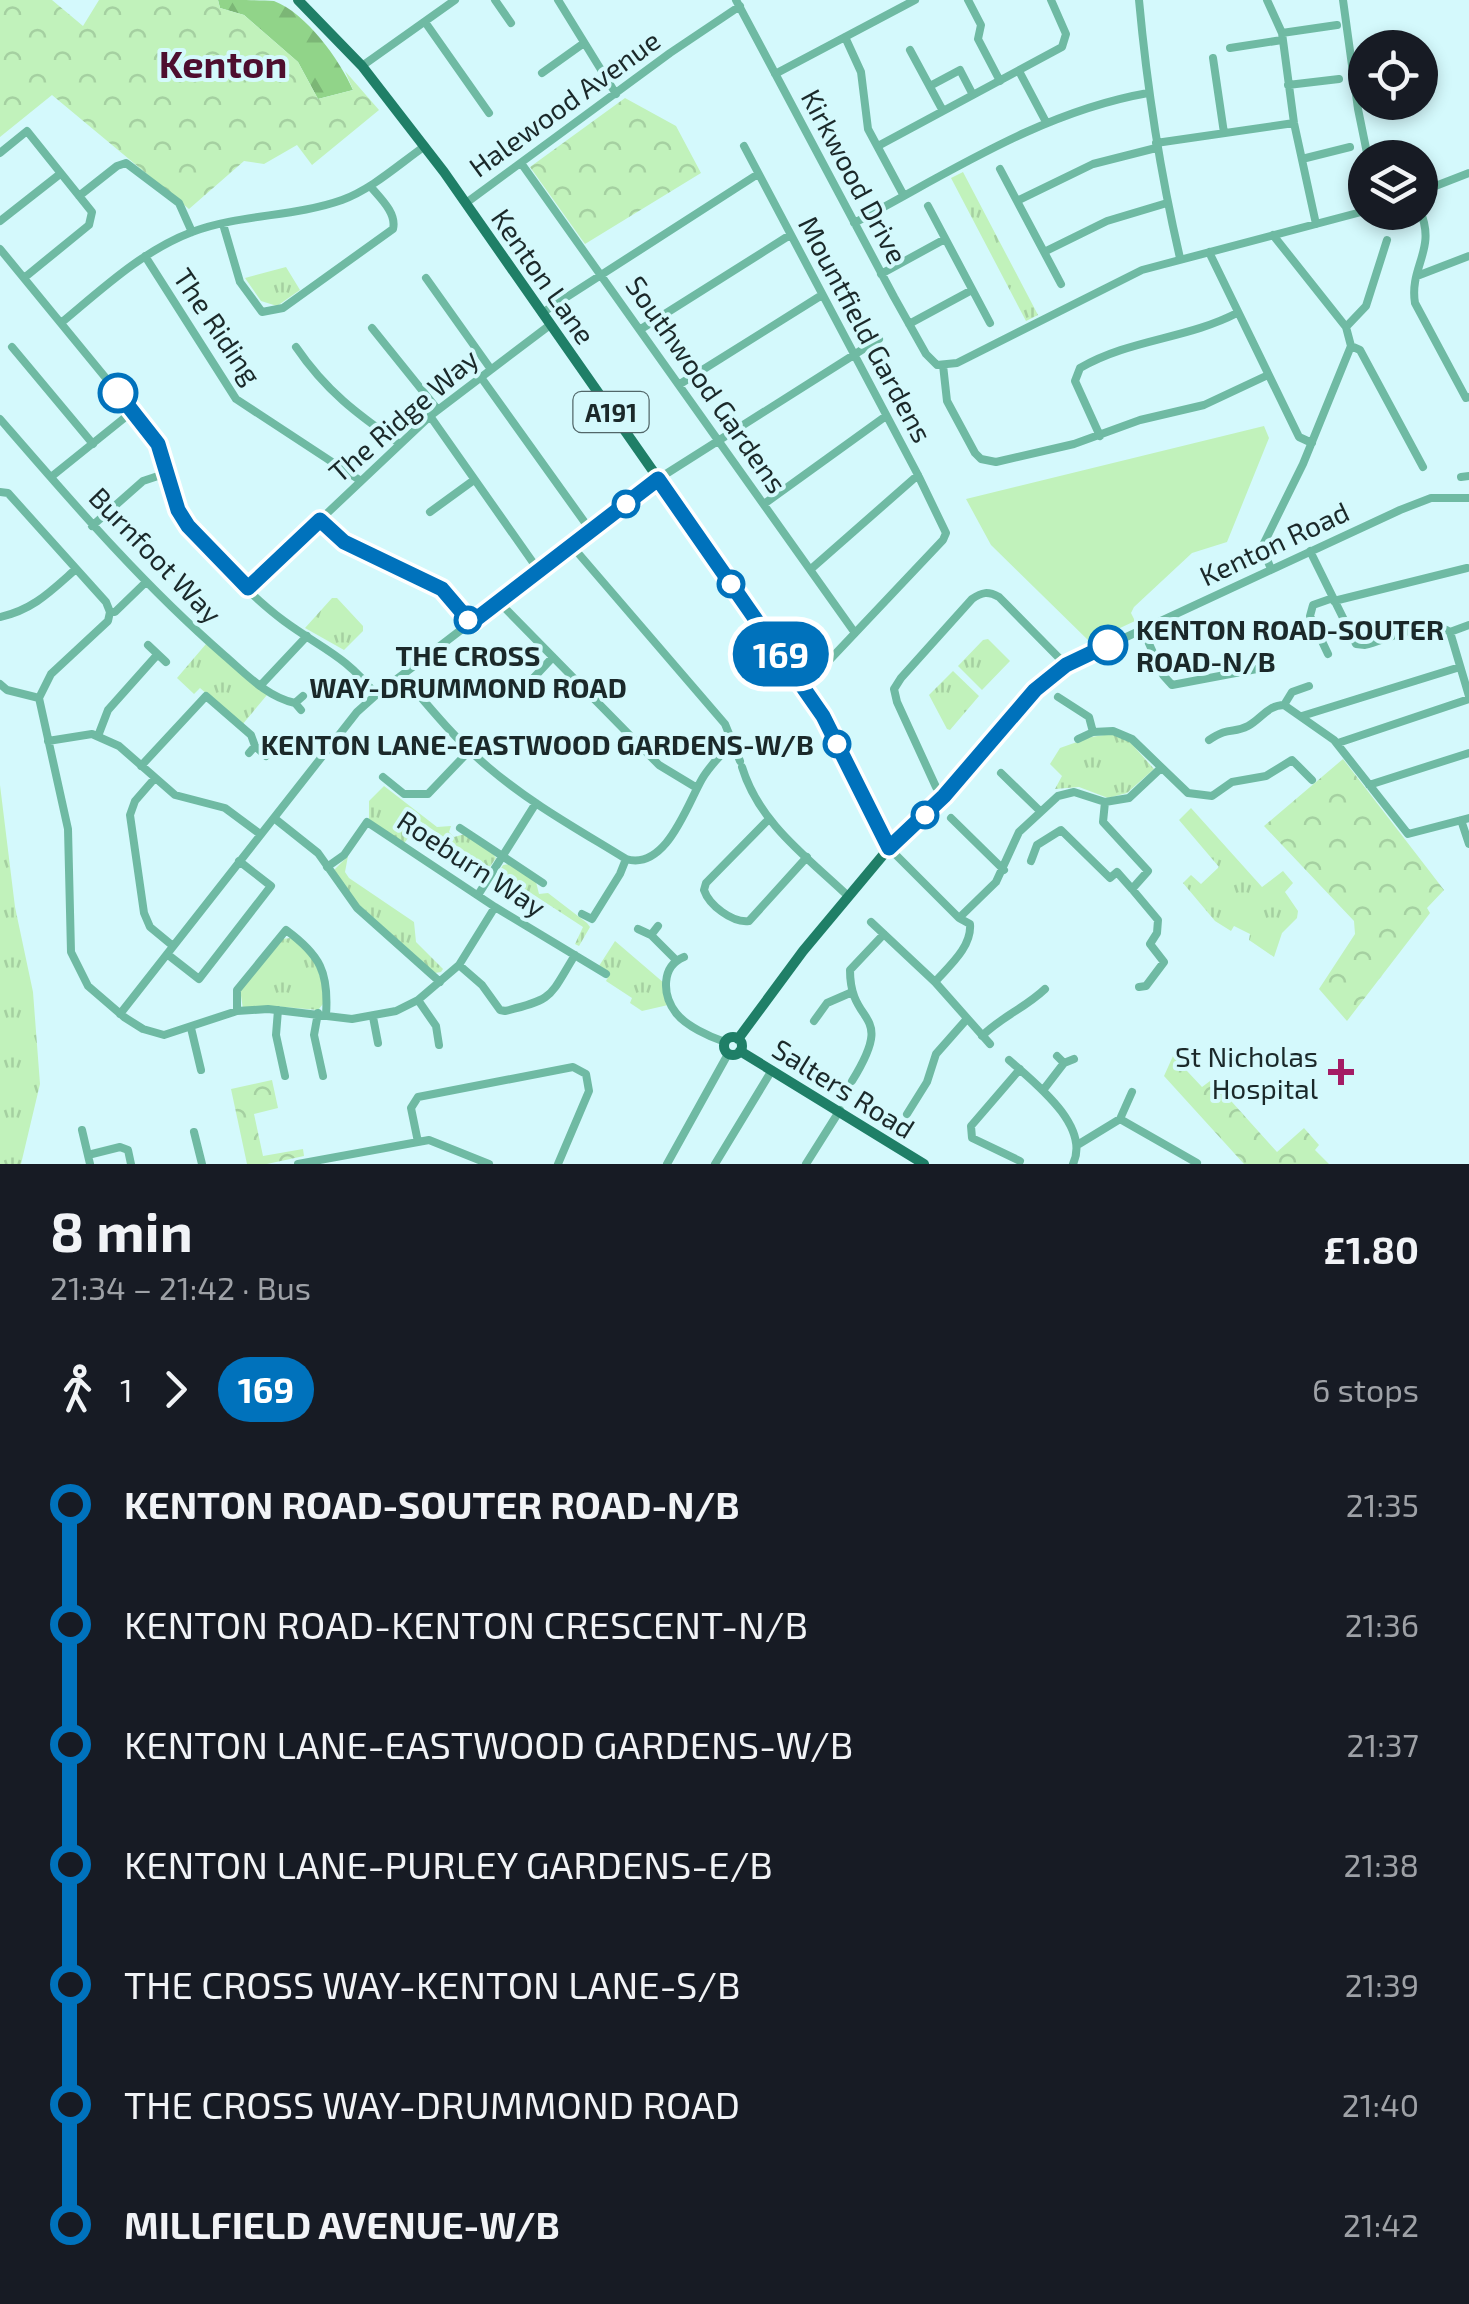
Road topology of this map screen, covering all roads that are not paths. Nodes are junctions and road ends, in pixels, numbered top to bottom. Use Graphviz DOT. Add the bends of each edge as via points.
graph roads {
  1 [pos="298,0"];
  2 [pos="456,0"];
  3 [pos="494,0"];
  4 [pos="558,0"];
  5 [pos="915,0"];
  6 [pos="968,0"];
  7 [pos="1051,0"];
  8 [pos="1138,0"];
  9 [pos="1267,0"];
  10 [pos="1343,0"];
  11 [pos="738,3"];
  12 [pos="425,22"];
  13 [pos="512,23"];
  14 [pos="1337,24"];
  15 [pos="1282,36"];
  16 [pos="845,37"];
  17 [pos="584,44"];
  18 [pos="1230,48"];
  19 [pos="910,50"];
  20 [pos="1213,58"];
  21 [pos="362,66"];
  22 [pos="1019,71"];
  23 [pos="542,73"];
  24 [pos="775,74"];
  25 [pos="1339,79"];
  26 [pos="1000,81"];
  27 [pos="1288,85"];
  28 [pos="930,86"];
  29 [pos="1148,93"];
  30 [pos="616,94"];
  31 [pos="974,95"];
  32 [pos="943,111"];
  33 [pos="489,113"];
  34 [pos="1046,122"];
  35 [pos="1294,123"];
  36 [pos="1224,134"];
  37 [pos="1364,140"];
  38 [pos="424,146"];
  39 [pos="744,146"];
  40 [pos="878,146"];
  41 [pos="1156,146"];
  42 [pos="1348,148"];
  43 [pos="0,153"];
  44 [pos="1302,158"];
  45 [pos="521,163"];
  46 [pos="1000,169"];
  47 [pos="1469,173"];
  48 [pos="60,174"];
  49 [pos="758,174"];
  50 [pos="1438,185"];
  51 [pos="370,186"];
  52 [pos="80,196"];
  53 [pos="904,196"];
  54 [pos="1017,201"];
  55 [pos="1167,202"];
  56 [pos="466,203"];
  57 [pos="928,206"];
  58 [pos="1348,216"];
  59 [pos="0,221"];
  60 [pos="854,222"];
  61 [pos="223,224"];
  62 [pos="1316,224"];
  63 [pos="1428,230"];
  64 [pos="192,232"];
  65 [pos="790,234"];
  66 [pos="1273,235"];
  67 [pos="945,239"];
  68 [pos="1387,240"];
  69 [pos="0,249"];
  70 [pos="1044,252"];
  71 [pos="1209,252"];
  72 [pos="144,256"];
  73 [pos="1469,256"];
  74 [pos="1180,258"];
  75 [pos="601,273"];
  76 [pos="881,274"];
  77 [pos="1417,276"];
  78 [pos="24,278"];
  79 [pos="426,278"];
  80 [pos="1061,284"];
  81 [pos="972,290"];
  82 [pos="822,295"];
  83 [pos="542,313"];
  84 [pos="1237,313"];
  85 [pos="61,323"];
  86 [pos="990,323"];
  87 [pos="909,324"];
  88 [pos="550,325"];
  89 [pos="1346,327"];
  90 [pos="372,328"];
  91 [pos="641,329"];
  92 [pos="879,339"];
  93 [pos="1351,346"];
  94 [pos="12,348"];
  95 [pos="296,348"];
  96 [pos="854,355"];
  97 [pos="946,366"];
  98 [pos="490,368"];
  99 [pos="1268,374"];
  100 [pos="480,376"];
  101 [pos="680,384"];
  102 [pos="1468,397"];
  103 [pos="438,410"];
  104 [pos="134,412"];
  105 [pos="430,416"];
  106 [pos="886,416"];
  107 [pos="0,419"];
  108 [pos="1100,436"];
  109 [pos="718,438"];
  110 [pos="1312,443"];
  111 [pos="93,444"];
  112 [pos="400,444"];
  113 [pos="1423,466"];
  114 [pos="167,473"];
  115 [pos="918,474"];
  116 [pos="51,478"];
  117 [pos="658,479"];
  118 [pos="361,480"];
  119 [pos="474,480"];
  120 [pos="0,492"];
  121 [pos="1469,498"];
  122 [pos="764,504"];
  123 [pos="430,512"];
  124 [pos="320,520"];
  125 [pos="92,526"];
  126 [pos="592,531"];
  127 [pos="572,546"];
  128 [pos="1310,551"];
  129 [pos="1467,568"];
  130 [pos="76,569"];
  131 [pos="810,569"];
  132 [pos="1271,569"];
  133 [pos="540,570"];
  134 [pos="146,582"];
  135 [pos="248,588"];
  136 [pos="1334,600"];
  137 [pos="498,602"];
  138 [pos="109,616"];
  139 [pos="0,617"];
  140 [pos="471,623"];
  141 [pos="1469,625"];
  142 [pos="1143,630"];
  143 [pos="1450,632"];
  144 [pos="855,633"];
  145 [pos="308,636"];
  146 [pos="148,645"];
  147 [pos="157,654"];
  148 [pos="1328,654"];
  149 [pos="553,657"];
  150 [pos="166,662"];
  151 [pos="1066,665"];
  152 [pos="1273,666"];
  153 [pos="1464,669"];
  154 [pos="402,675"];
  155 [pos="0,684"];
  156 [pos="260,686"];
  157 [pos="525,686"];
  158 [pos="1310,686"];
  159 [pos="804,687"];
  160 [pos="376,696"];
  161 [pos="1058,697"];
  162 [pos="38,698"];
  163 [pos="1469,698"];
  164 [pos="300,703"];
  165 [pos="1284,705"];
  166 [pos="1302,716"];
  167 [pos="1093,732"];
  168 [pos="98,736"];
  169 [pos="1078,739"];
  170 [pos="48,740"];
  171 [pos="1209,740"];
  172 [pos="733,742"];
  173 [pos="1338,744"];
  174 [pos="470,750"];
  175 [pos="1469,753"];
  176 [pos="266,756"];
  177 [pos="141,766"];
  178 [pos="1161,768"];
  179 [pos="1001,773"];
  180 [pos="383,777"];
  181 [pos="154,778"];
  182 [pos="1312,780"];
  183 [pos="1030,782"];
  184 [pos="1369,785"];
  185 [pos="697,788"];
  186 [pos="1020,792"];
  187 [pos="944,796"];
  188 [pos="1105,802"];
  189 [pos="536,803"];
  190 [pos="1039,810"];
  191 [pos="274,818"];
  192 [pos="951,818"];
  193 [pos="1465,819"];
  194 [pos="768,820"];
  195 [pos="460,828"];
  196 [pos="962,829"];
  197 [pos="260,834"];
  198 [pos="954,836"];
  199 [pos="1469,844"];
  200 [pos="889,848"];
  201 [pos="503,856"];
  202 [pos="807,857"];
  203 [pos="626,859"];
  204 [pos="1031,860"];
  205 [pos="240,861"];
  206 [pos="327,868"];
  207 [pos="1004,870"];
  208 [pos="543,882"];
  209 [pos="1132,889"];
  210 [pos="478,895"];
  211 [pos="848,896"];
  212 [pos="495,906"];
  213 [pos="582,914"];
  214 [pos="959,918"];
  215 [pos="871,922"];
  216 [pos="658,926"];
  217 [pos="638,929"];
  218 [pos="884,934"];
  219 [pos="651,936"];
  220 [pos="170,950"];
  221 [pos="575,955"];
  222 [pos="458,965"];
  223 [pos="606,974"];
  224 [pos="440,982"];
  225 [pos="935,982"];
  226 [pos="1139,987"];
  227 [pos="1045,990"];
  228 [pos="850,992"];
  229 [pos="418,1000"];
  230 [pos="278,1010"];
  231 [pos="237,1011"];
  232 [pos="120,1014"];
  233 [pos="322,1014"];
  234 [pos="373,1017"];
  235 [pos="966,1020"];
  236 [pos="814,1021"];
  237 [pos="191,1028"];
  238 [pos="982,1036"];
  239 [pos="378,1043"];
  240 [pos="990,1044"];
  241 [pos="440,1045"];
  242 [pos="739,1045"];
  243 [pos="727,1048"];
  244 [pos="1074,1059"];
  245 [pos="1010,1060"];
  246 [pos="1020,1069"];
  247 [pos="201,1070"];
  248 [pos="772,1070"];
  249 [pos="285,1076"];
  250 [pos="322,1076"];
  251 [pos="852,1081"];
  252 [pos="1044,1088"];
  253 [pos="1132,1089"];
  254 [pos="840,1110"];
  255 [pos="906,1114"];
  256 [pos="1120,1119"];
  257 [pos="194,1132"];
  258 [pos="81,1134"];
  259 [pos="418,1142"];
  260 [pos="1079,1144"];
  261 [pos="89,1159"];
  262 [pos="1022,1159"];
  263 [pos="482,1163"];
  264 [pos="1197,1163"];
  265 [pos="131,1164"];
  266 [pos="202,1164"];
  267 [pos="298,1164"];
  268 [pos="558,1164"];
  269 [pos="667,1164"];
  270 [pos="715,1164"];
  271 [pos="806,1164"];
  272 [pos="924,1164"];
  273 [pos="1073,1164"];
  1 -- 21 [label="main road, Kenton Lane / A191"];
  2 -- 12 [label="street"];
  3 -- 13 [label="street"];
  4 -- 17 [label="street"];
  5 -- 16 [label="street"];
  6 -- 26 [label="street" via="981,24 978,39"];
  7 -- 22 [label="street" via="1066,41"];
  8 -- 29 [label="street"];
  9 -- 15 [label="street"];
  10 -- 37 [label="street"];
  11 -- 24 [label="street, Kirkwood Drive"];
  11 -- 30 [label="street, Halewood Avenue"];
  12 -- 21 [label="street"];
  12 -- 33 [label="street"];
  14 -- 15 [label="street"];
  15 -- 18 [label="street"];
  15 -- 27 [label="street"];
  16 -- 24 [label="street"];
  16 -- 40 [label="street"];
  17 -- 23 [label="street"];
  17 -- 30 [label="street"];
  19 -- 28 [label="street"];
  20 -- 36 [label="street"];
  21 -- 38 [label="main road, Kenton Lane / A191"];
  22 -- 26 [label="street"];
  22 -- 34 [label="street"];
  24 -- 60 [label="street, Kirkwood Drive"];
  25 -- 27 [label="street"];
  26 -- 31 [label="street"];
  27 -- 35 [label="street"];
  28 -- 31 [label="street" via="960,70"];
  28 -- 32 [label="street"];
  29 -- 34 [label="street"];
  29 -- 41 [label="street"];
  30 -- 45 [label="street, Halewood Avenue"];
  31 -- 32 [label="street"];
  32 -- 40 [label="street"];
  34 -- 53 [label="street"];
  35 -- 36 [label="street"];
  35 -- 44 [label="street"];
  36 -- 41 [label="street"];
  38 -- 51 [label="street"];
  38 -- 56 [label="main road, Kenton Lane / A191"];
  39 -- 49 [label="street, Mountfield Gardens"];
  40 -- 53 [label="street"];
  41 -- 54 [label="street" via="1093,164"];
  41 -- 55 [label="street"];
  42 -- 44 [label="street"];
  43 -- 48 [label="street" via="27,131"];
  44 -- 62 [label="street"];
  45 -- 56 [label="street, Halewood Avenue"];
  45 -- 75 [label="street, Southwood Gardens"];
  46 -- 54 [label="street"];
  47 -- 50 [label="street"];
  48 -- 52 [label="street"];
  48 -- 59 [label="street"];
  49 -- 65 [label="street, Mountfield Gardens"];
  49 -- 75 [label="street"];
  51 -- 61 [label="street" via="326,205"];
  51 -- 61 [label="street" via="390,212 393,229 271,313 262,312 240,282"];
  52 -- 64 [label="street" via="126,163 178,203"];
  52 -- 78 [label="street" via="92,212 89,224"];
  53 -- 60 [label="street"];
  54 -- 70 [label="street"];
  55 -- 70 [label="street"];
  55 -- 74 [label="street"];
  56 -- 83 [label="main road, Kenton Lane / A191"];
  57 -- 67 [label="street"];
  58 -- 62 [label="street"];
  60 -- 76 [label="street, Kirkwood Drive"];
  61 -- 64 [label="street"];
  62 -- 66 [label="street"];
  63 -- 77 [label="street"];
  64 -- 72 [label="street"];
  65 -- 82 [label="street, Mountfield Gardens"];
  65 -- 91 [label="street"];
  66 -- 71 [label="street"];
  66 -- 89 [label="street"];
  67 -- 76 [label="street"];
  67 -- 81 [label="street"];
  68 -- 89 [label="street" via="1366,306"];
  69 -- 78 [label="street"];
  70 -- 80 [label="street"];
  71 -- 74 [label="street"];
  71 -- 84 [label="street"];
  72 -- 85 [label="street"];
  72 -- 118 [label="street, The Riding" via="236,400"];
  73 -- 77 [label="street"];
  74 -- 97 [label="street" via="1102,288"];
  75 -- 83 [label="street"];
  75 -- 91 [label="street, Southwood Gardens"];
  76 -- 87 [label="street, Kirkwood Drive"];
  77 -- 102 [label="street" via="1416,304"];
  78 -- 85 [label="street"];
  79 -- 98 [label="street"];
  81 -- 86 [label="street"];
  81 -- 87 [label="street"];
  82 -- 96 [label="street, Mountfield Gardens"];
  82 -- 101 [label="street"];
  83 -- 88 [label="main road, Kenton Lane / A191"];
  84 -- 99 [label="street"];
  84 -- 108 [label="street" via="1125,346 1080,368 1075,381"];
  85 -- 104 [label="street"];
  87 -- 97 [label="street, Kirkwood Drive" via="930,360"];
  88 -- 98 [label="street, The Ridge Way"];
  88 -- 117 [label="main road, Kenton Lane / A191"];
  89 -- 93 [label="street"];
  90 -- 103 [label="street"];
  91 -- 101 [label="street, Southwood Gardens"];
  92 -- 96 [label="street"];
  93 -- 110 [label="street"];
  93 -- 113 [label="street" via="1360,350"];
  94 -- 111 [label="street"];
  95 -- 112 [label="street" via="318,380"];
  96 -- 106 [label="street, Mountfield Gardens"];
  96 -- 109 [label="street"];
  97 -- 108 [label="street, Kirkwood Drive" via="947,401 981,459 996,462"];
  98 -- 100 [label="street, The Ridge Way"];
  99 -- 108 [label="street, Kirkwood Drive" via="1204,406"];
  99 -- 110 [label="street" via="1300,438"];
  100 -- 103 [label="street, The Ridge Way"];
  100 -- 126 [label="street"];
  101 -- 109 [label="street, Southwood Gardens"];
  103 -- 105 [label="street, The Ridge Way"];
  104 -- 111 [label="street"];
  104 -- 114 [label="street" via="158,444"];
  105 -- 112 [label="street, The Ridge Way"];
  105 -- 119 [label="street"];
  106 -- 115 [label="street, Mountfield Gardens"];
  106 -- 122 [label="street"];
  107 -- 116 [label="street, Burnfoot Way"];
  109 -- 117 [label="street"];
  109 -- 122 [label="street, Southwood Gardens"];
  110 -- 132 [label="street" via="1262,547"];
  111 -- 116 [label="street"];
  112 -- 118 [label="street, The Ridge Way"];
  114 -- 125 [label="street" via="144,482"];
  114 -- 135 [label="street" via="188,526"];
  115 -- 131 [label="street"];
  115 -- 144 [label="street, Mountfield Gardens" via="946,533"];
  116 -- 125 [label="street, Burnfoot Way"];
  117 -- 126 [label="street"];
  117 -- 159 [label="main road, Kenton Lane / A191"];
  118 -- 124 [label="street, The Ridge Way"];
  119 -- 123 [label="street"];
  119 -- 133 [label="street"];
  120 -- 130 [label="street"];
  121 -- 128 [label="street, Kenton Road" via="1430,498"];
  122 -- 131 [label="street, Southwood Gardens"];
  124 -- 135 [label="street, The Ridge Way"];
  124 -- 140 [label="street" via="344,542 442,589"];
  125 -- 134 [label="street, Burnfoot Way"];
  126 -- 127 [label="street"];
  127 -- 133 [label="street"];
  127 -- 172 [label="street"];
  128 -- 132 [label="street, Kenton Road"];
  128 -- 136 [label="street"];
  129 -- 136 [label="street"];
  130 -- 138 [label="street"];
  130 -- 139 [label="street" via="41,601"];
  131 -- 144 [label="street, Southwood Gardens"];
  132 -- 142 [label="street, Kenton Road"];
  133 -- 137 [label="street"];
  134 -- 138 [label="street"];
  134 -- 156 [label="street, Burnfoot Way"];
  135 -- 145 [label="street"];
  136 -- 143 [label="street" via="1356,644 1436,626"];
  136 -- 148 [label="street" via="1313,604 1310,616"];
  137 -- 140 [label="street"];
  137 -- 149 [label="street"];
  138 -- 162 [label="street" via="50,674"];
  140 -- 154 [label="street"];
  141 -- 143 [label="street"];
  142 -- 151 [label="street, Kenton Road"];
  142 -- 152 [label="street" via="1164,676 1177,686"];
  143 -- 153 [label="street"];
  144 -- 159 [label="street"];
  145 -- 156 [label="street"];
  145 -- 160 [label="street" via="338,654"];
  146 -- 147 [label="street"];
  147 -- 150 [label="street"];
  147 -- 168 [label="street" via="108,710"];
  149 -- 157 [label="street"];
  149 -- 185 [label="street" via="659,764"];
  151 -- 187 [label="street, Kenton Road" via="1035,690"];
  151 -- 187 [label="street" via="999,597 991,592 972,599 894,689"];
  153 -- 163 [label="street"];
  153 -- 166 [label="street"];
  154 -- 160 [label="street"];
  154 -- 174 [label="street"];
  155 -- 162 [label="street"];
  156 -- 164 [label="street, Burnfoot Way"];
  158 -- 165 [label="street" via="1292,692"];
  159 -- 200 [label="main road, Kenton Lane / A191"];
  160 -- 191 [label="street"];
  161 -- 167 [label="street" via="1089,716"];
  162 -- 170 [label="street"];
  163 -- 173 [label="street"];
  165 -- 166 [label="street"];
  165 -- 171 [label="street"];
  166 -- 173 [label="street"];
  167 -- 169 [label="street"];
  167 -- 178 [label="street" via="1132,739"];
  168 -- 170 [label="street"];
  168 -- 177 [label="street"];
  170 -- 232 [label="street" via="68,829 71,952 88,986"];
  172 -- 185 [label="street"];
  172 -- 194 [label="street"];
  173 -- 184 [label="street"];
  174 -- 180 [label="street" via="428,794 404,794"];
  174 -- 189 [label="street"];
  175 -- 184 [label="street"];
  176 -- 177 [label="street" via="252,750 250,736 202,693"];
  177 -- 181 [label="street"];
  178 -- 182 [label="street" via="1188,793 1212,796 1292,760"];
  178 -- 188 [label="street" via="1130,798"];
  179 -- 186 [label="street"];
  181 -- 197 [label="street" via="174,795 225,808"];
  181 -- 220 [label="street" via="130,815 144,913"];
  183 -- 186 [label="street"];
  184 -- 193 [label="street" via="1408,834"];
  185 -- 203 [label="street" via="678,828 657,850 641,861"];
  186 -- 190 [label="street"];
  187 -- 200 [label="street, Kenton Road"];
  188 -- 190 [label="street" via="1074,792"];
  188 -- 209 [label="street" via="1103,822 1148,871"];
  189 -- 201 [label="street"];
  189 -- 203 [label="street"];
  190 -- 207 [label="street" via="1019,832"];
  191 -- 197 [label="street"];
  191 -- 206 [label="street"];
  192 -- 196 [label="street"];
  193 -- 199 [label="street"];
  194 -- 202 [label="street"];
  194 -- 202 [label="street" via="706,883 710,902 748,921"];
  195 -- 201 [label="street"];
  196 -- 198 [label="street"];
  196 -- 207 [label="street"];
  197 -- 205 [label="street"];
  200 -- 211 [label="main road, Kenton Road"];
  200 -- 214 [label="street"];
  201 -- 208 [label="street"];
  201 -- 210 [label="street"];
  202 -- 211 [label="street"];
  203 -- 213 [label="street" via="592,919"];
  204 -- 209 [label="street" via="1037,845 1061,830 1110,878 1117,872"];
  205 -- 220 [label="street"];
  205 -- 220 [label="street" via="271,886 199,979"];
  206 -- 210 [label="street, Roeburn Way" via="367,822"];
  206 -- 224 [label="street" via="357,908"];
  207 -- 214 [label="street"];
  209 -- 226 [label="street" via="1158,920 1150,944 1164,962"];
  210 -- 212 [label="street, Roeburn Way"];
  211 -- 242 [label="main road, Kenton Road"];
  212 -- 221 [label="street, Roeburn Way"];
  212 -- 222 [label="street"];
  214 -- 225 [label="street" via="970,924 970,936"];
  215 -- 218 [label="street"];
  216 -- 219 [label="street"];
  217 -- 219 [label="street"];
  218 -- 225 [label="street"];
  218 -- 228 [label="street" via="850,970"];
  219 -- 243 [label="street" via="680,959 666,981 674,1011"];
  220 -- 232 [label="street"];
  221 -- 222 [label="street" via="549,997 505,1011"];
  221 -- 223 [label="street, Roeburn Way"];
  222 -- 224 [label="street"];
  224 -- 229 [label="street"];
  225 -- 235 [label="street"];
  227 -- 238 [label="street"];
  228 -- 236 [label="street" via="827,1003"];
  228 -- 251 [label="street" via="872,1022 873,1042"];
  229 -- 234 [label="street"];
  229 -- 241 [label="street"];
  230 -- 231 [label="street"];
  230 -- 233 [label="street"];
  230 -- 249 [label="street"];
  231 -- 233 [label="street" via="238,990 286,930 322,969"];
  231 -- 237 [label="street"];
  232 -- 237 [label="street" via="154,1033"];
  233 -- 234 [label="street"];
  233 -- 250 [label="street" via="314,1035"];
  234 -- 239 [label="street"];
  235 -- 238 [label="street"];
  235 -- 255 [label="street" via="936,1054"];
  237 -- 247 [label="street"];
  238 -- 240 [label="street"];
  242 -- 243 [label="main road" via="737,1054"];
  242 -- 248 [label="main road, Salters Road"];
  243 -- 269 [label="street"];
  244 -- 252 [label="street" via="1060,1060"];
  245 -- 246 [label="street"];
  246 -- 252 [label="street"];
  246 -- 262 [label="street" via="971,1126 972,1138"];
  248 -- 254 [label="main road, Salters Road"];
  248 -- 270 [label="street"];
  252 -- 260 [label="street"];
  253 -- 256 [label="street"];
  254 -- 271 [label="street"];
  254 -- 272 [label="main road, Salters Road"];
  256 -- 260 [label="street"];
  256 -- 264 [label="street"];
  257 -- 266 [label="street"];
  258 -- 261 [label="street"];
  259 -- 263 [label="street" via="435,1141"];
  259 -- 267 [label="street"];
  259 -- 268 [label="street" via="410,1108 418,1098 577,1068 590,1088"];
  260 -- 273 [label="street"];
  261 -- 265 [label="street" via="120,1148 128,1150"];
}
